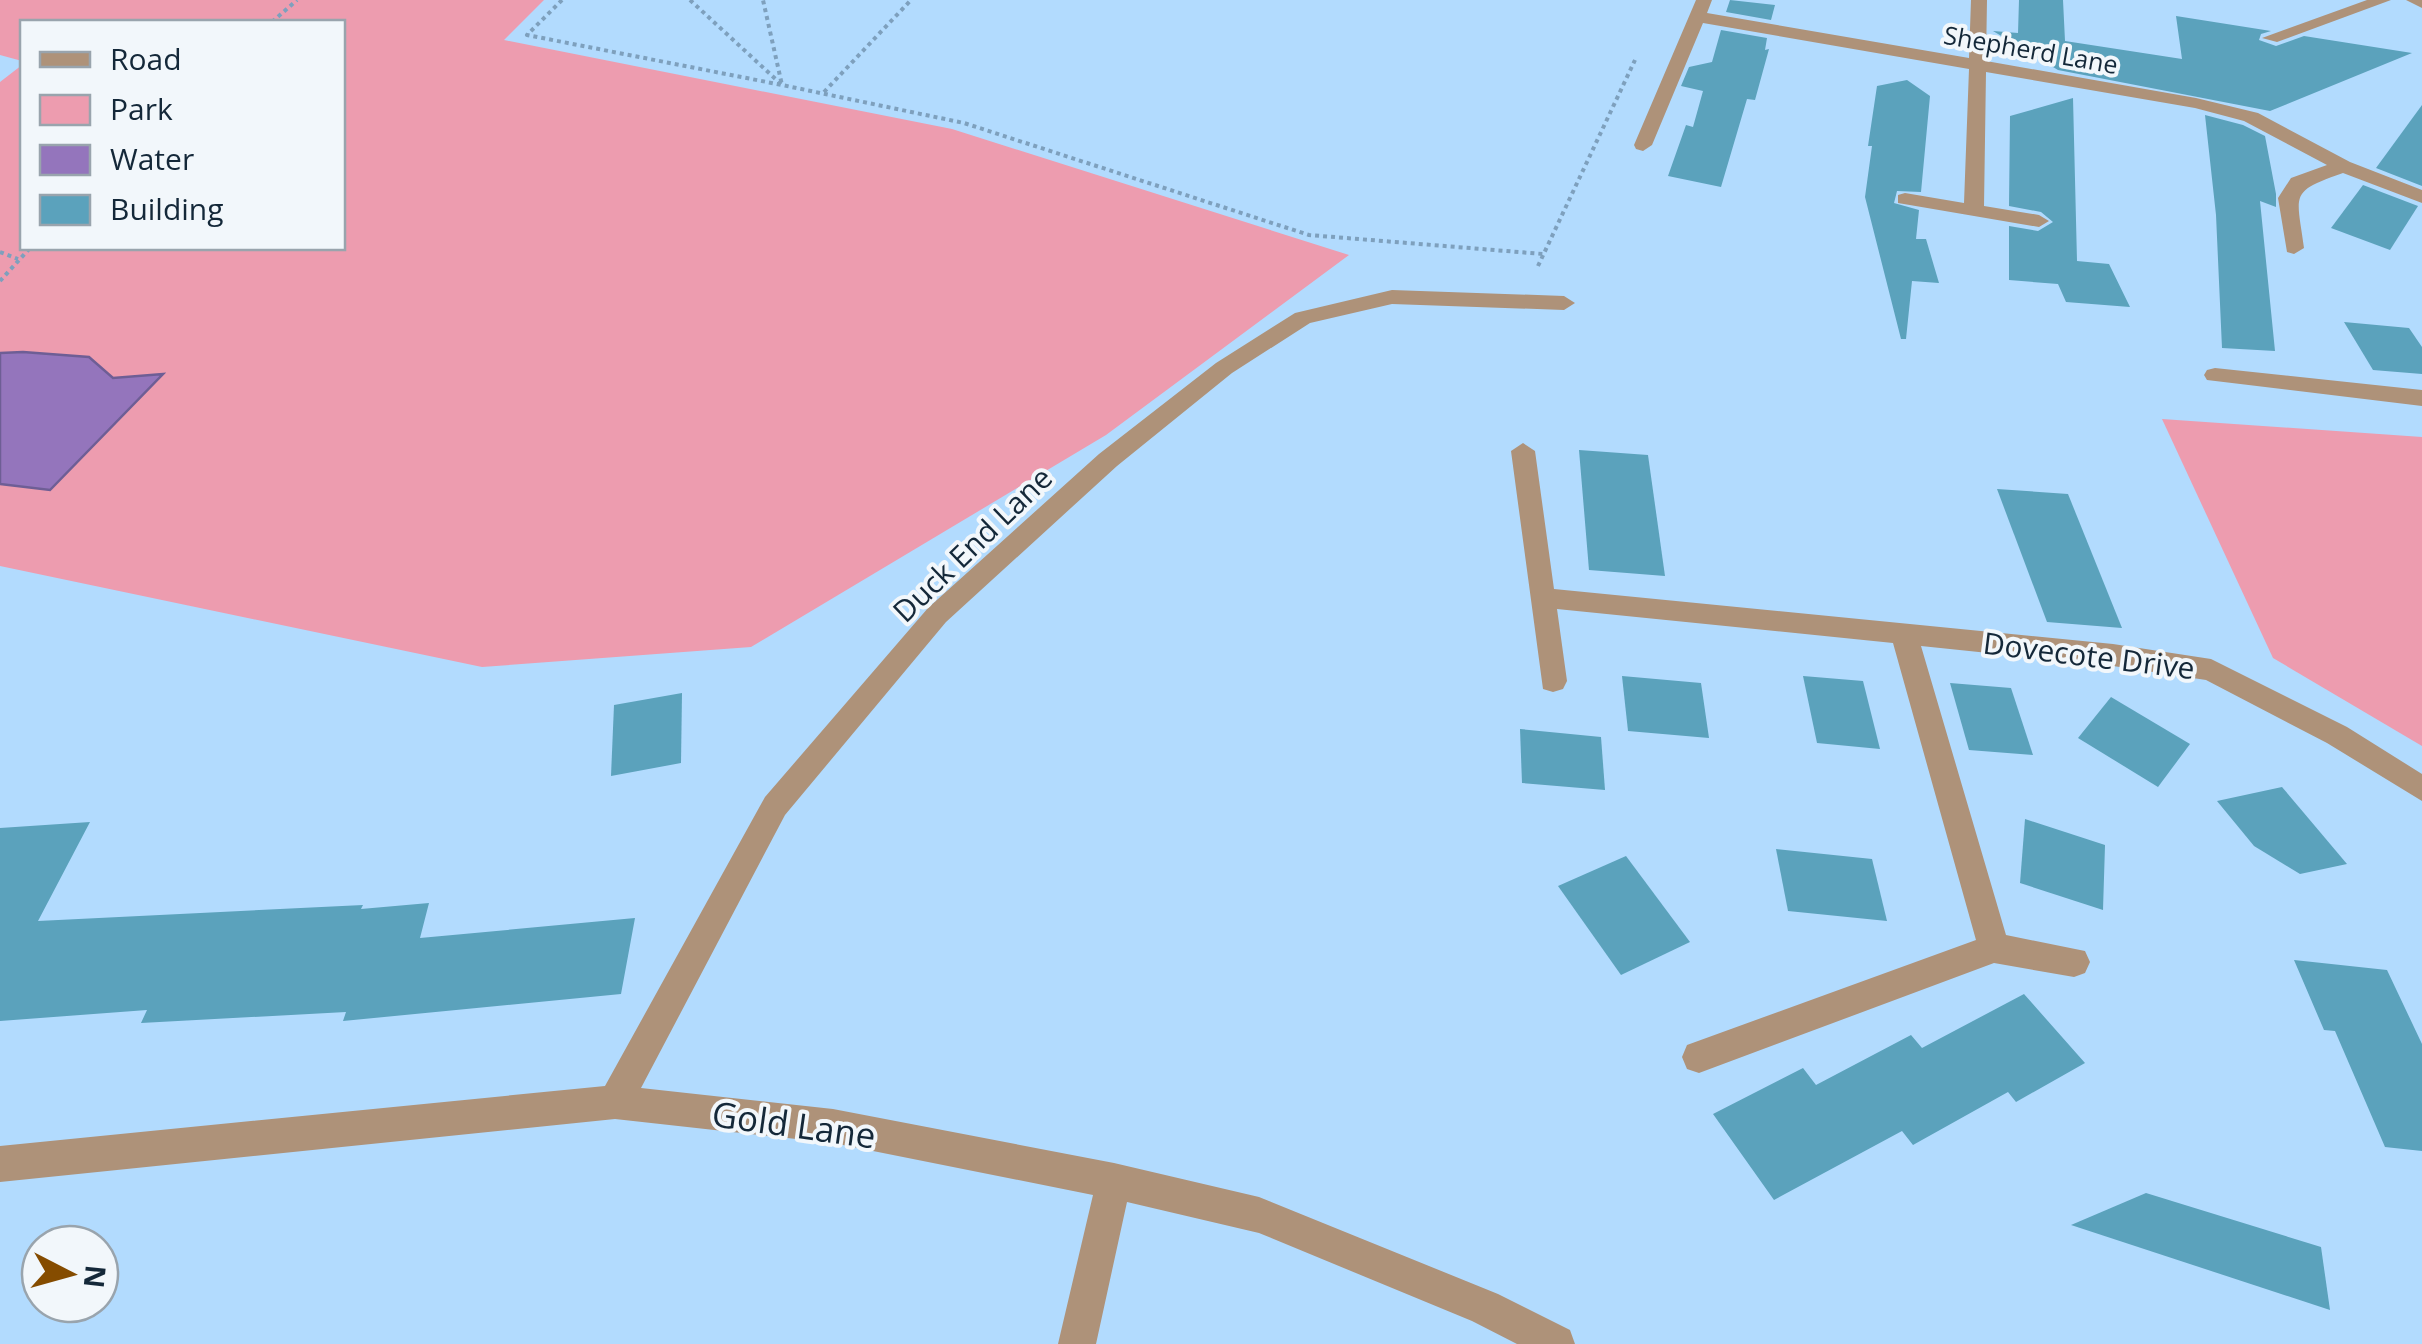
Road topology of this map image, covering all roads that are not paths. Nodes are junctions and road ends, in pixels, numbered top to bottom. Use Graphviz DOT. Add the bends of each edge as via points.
graph roads {
  1 [pos="1979,0"];
  2 [pos="2383,0"];
  3 [pos="2414,0"];
  4 [pos="2422,3"];
  5 [pos="1702,8"];
  6 [pos="2272,38"];
  7 [pos="1975,64"];
  8 [pos="1643,145"];
  9 [pos="2343,166"];
  10 [pos="2422,197"];
  11 [pos="1905,200"];
  12 [pos="1974,209"];
  13 [pos="2040,221"];
  14 [pos="2294,248"];
  15 [pos="1564,303"];
  16 [pos="2215,375"];
  17 [pos="2422,398"];
  18 [pos="1523,451"];
  19 [pos="1542,598"];
  20 [pos="1904,634"];
  21 [pos="1552,681"];
  22 [pos="2422,789"];
  23 [pos="1994,948"];
  24 [pos="2074,962"];
  25 [pos="1699,1057"];
  26 [pos="615,1102"];
  27 [pos="0,1164"];
  28 [pos="1114,1181"];
  29 [pos="1077,1344"];
  30 [pos="1556,1344"];
  1 -- 7 [label="street"];
  2 -- 6 [label="street"];
  3 -- 4 [label="street"];
  5 -- 7 [label="street, Shepherd Lane"];
  5 -- 8 [label="street, Shepherd Lane"];
  7 -- 9 [label="street, Shepherd Lane" via="2251,118"];
  7 -- 12 [label="street"];
  9 -- 10 [label="street, Shepherd Lane"];
  9 -- 14 [label="street" via="2298,182 2288,198"];
  11 -- 12 [label="street"];
  12 -- 13 [label="street"];
  15 -- 26 [label="street, Duck End Lane" via="1392,297 1304,318 1224,368 1108,460 938,615 775,806"];
  16 -- 17 [label="street"];
  18 -- 19 [label="street"];
  19 -- 20 [label="street, Dovecote Drive"];
  19 -- 21 [label="street"];
  20 -- 22 [label="street, Dovecote Drive" via="2210,670 2337,735"];
  20 -- 23 [label="street"];
  23 -- 24 [label="street"];
  23 -- 25 [label="street"];
  26 -- 27 [label="street, Gold Lane"];
  26 -- 28 [label="street, Gold Lane" via="833,1126"];
  28 -- 29 [label="street"];
  28 -- 30 [label="street, Gold Lane" via="1260,1216 1485,1307"];
}
